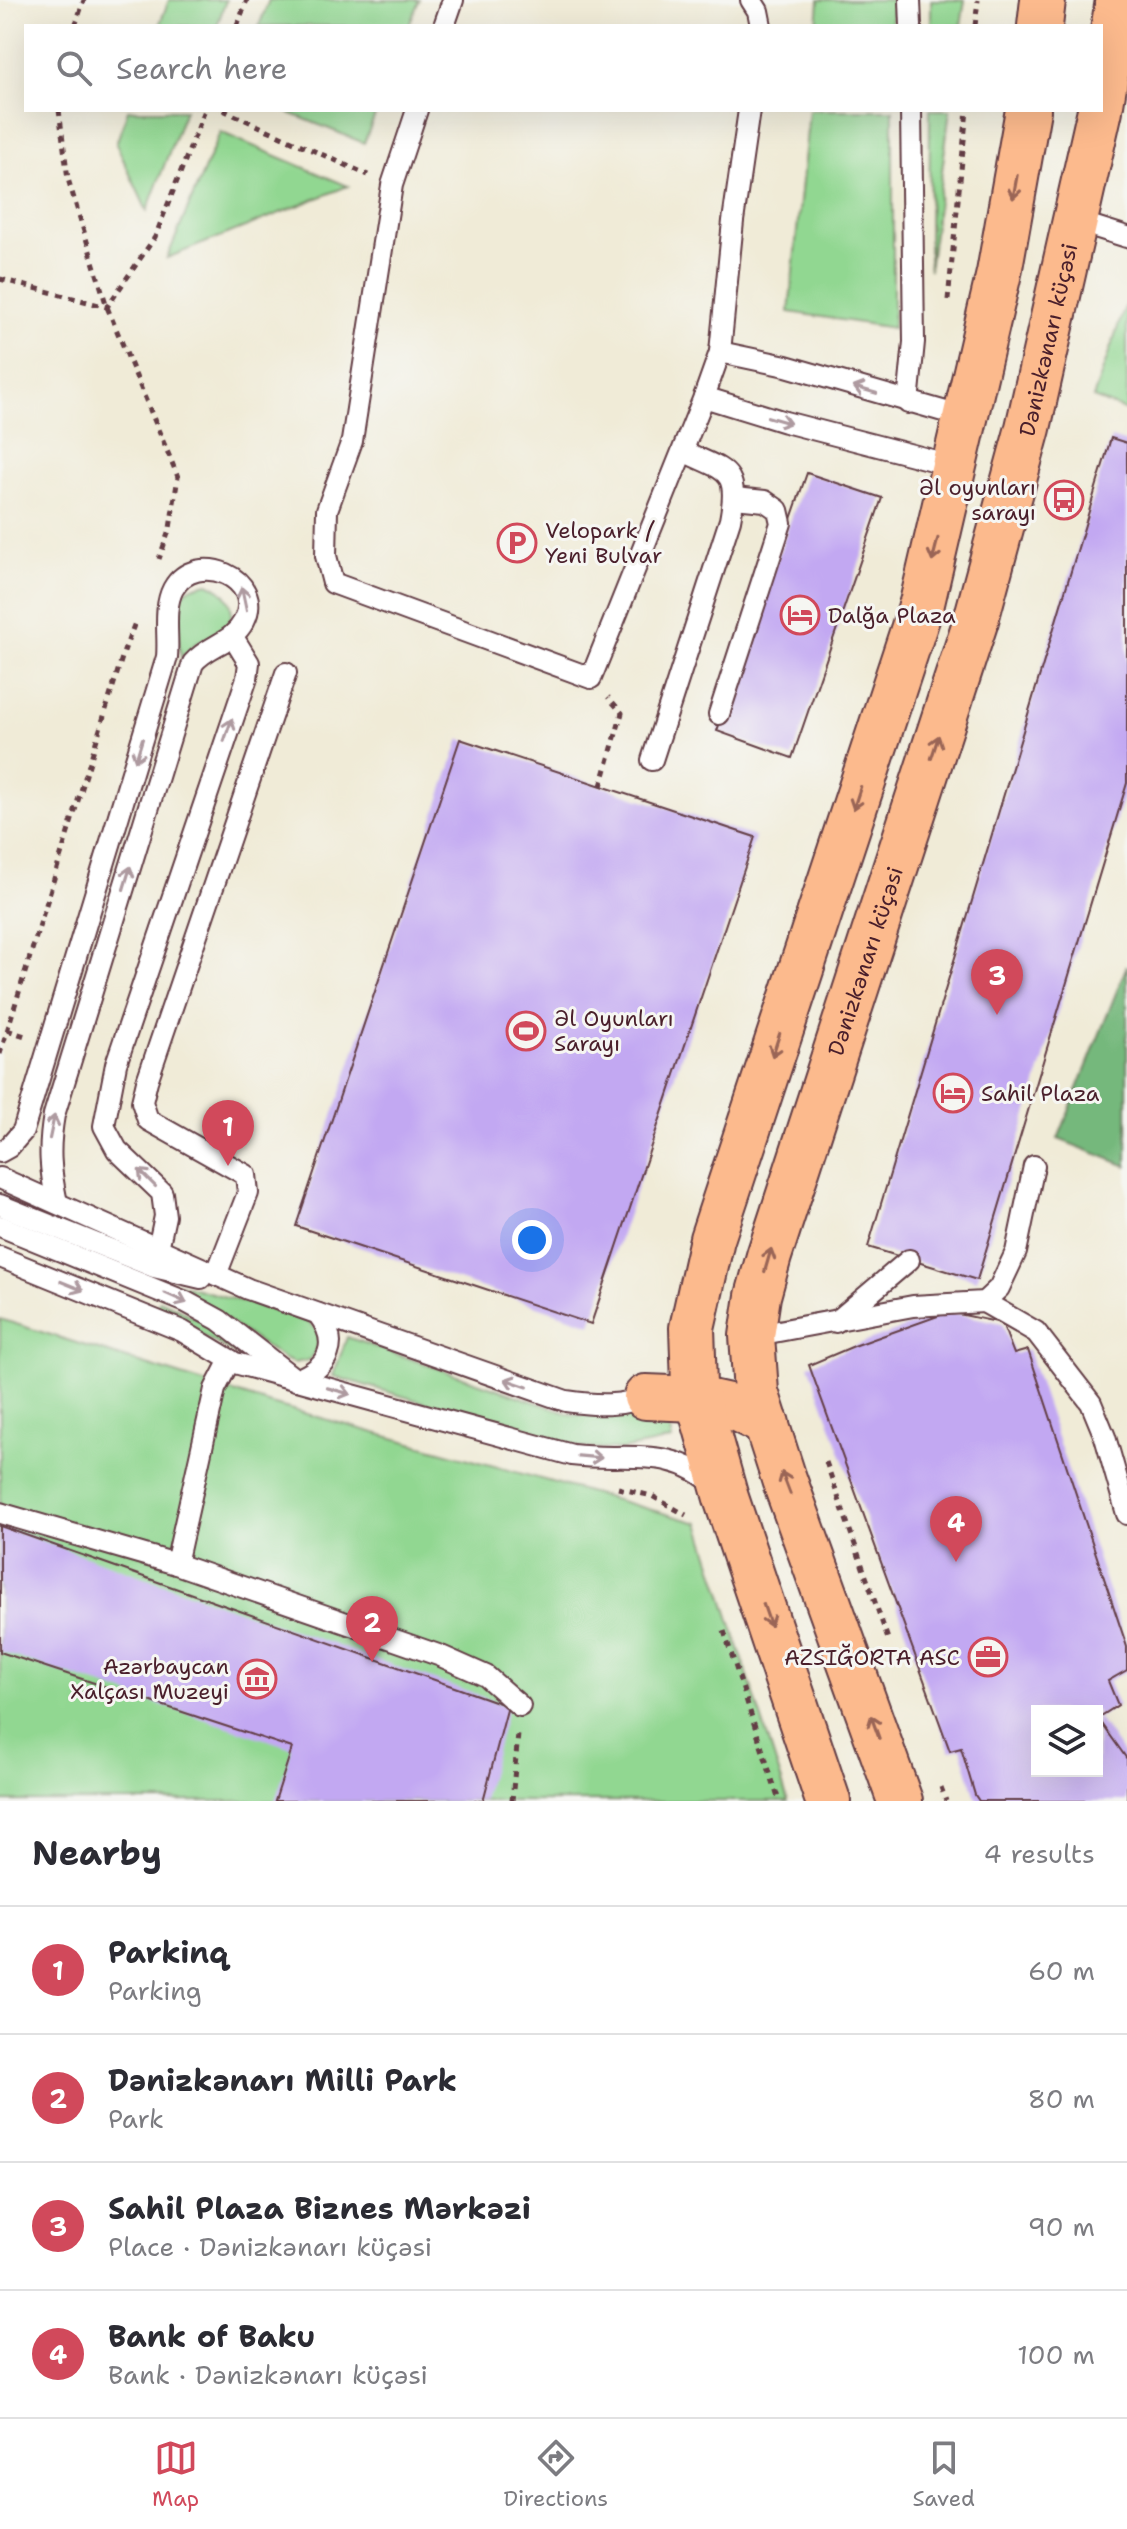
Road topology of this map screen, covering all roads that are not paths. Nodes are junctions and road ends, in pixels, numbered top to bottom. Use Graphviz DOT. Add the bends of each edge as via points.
graph roads {
  1 [pos="453,0"];
  2 [pos="751,0"];
  3 [pos="910,0"];
  4 [pos="1043,0"];
  5 [pos="1118,0"];
  6 [pos="445,24"];
  7 [pos="761,24"];
  8 [pos="911,24"];
  9 [pos="1040,24"];
  10 [pos="1103,89"];
  11 [pos="416,112"];
  12 [pos="749,112"];
  13 [pos="911,112"];
  14 [pos="1028,112"];
  15 [pos="1099,112"];
  16 [pos="1076,221"];
  17 [pos="1127,237"];
  18 [pos="720,352"];
  19 [pos="704,397"];
  20 [pos="908,403"];
  21 [pos="967,418"];
  22 [pos="683,451"];
  23 [pos="955,466"];
  24 [pos="734,498"];
  25 [pos="233,637"];
  26 [pos="286,673"];
  27 [pos="719,714"];
  28 [pos="652,760"];
  29 [pos="0,1152"];
  30 [pos="1034,1166"];
  31 [pos="0,1178"];
  32 [pos="57,1203"];
  33 [pos="0,1205"];
  34 [pos="0,1226"];
  35 [pos="158,1249"];
  36 [pos="0,1257"];
  37 [pos="909,1260"];
  38 [pos="216,1275"];
  39 [pos="248,1289"];
  40 [pos="984,1302"];
  41 [pos="318,1314"];
  42 [pos="836,1322"];
  43 [pos="752,1336"];
  44 [pos="230,1360"];
  45 [pos="694,1378"];
  46 [pos="296,1380"];
  47 [pos="646,1397"];
  48 [pos="767,1424"];
  49 [pos="726,1498"];
  50 [pos="0,1513"];
  51 [pos="1127,1514"];
  52 [pos="176,1564"];
  53 [pos="520,1706"];
  54 [pos="828,1801"];
  55 [pos="900,1801"];
  1 -- 6 [label="lane"];
  2 -- 7 [label="lane"];
  3 -- 8 [label="lane"];
  4 -- 9 [label="main road"];
  5 -- 10 [label="main road, Dənizkənarı küçəsi"];
  11 -- 22 [label="lane" via="392,185 352,441 327,510 327,571 333,583 591,678"];
  12 -- 18 [label="lane"];
  13 -- 20 [label="lane" via="914,342"];
  14 -- 21 [label="main road, one-way"];
  15 -- 16 [label="main road, Dənizkənarı küçəsi"];
  16 -- 17 [label="lane"];
  43 -- 16 [label="main road, Dənizkənarı küçəsi, one-way" via="769,1256 976,620"];
  18 -- 19 [label="lane"];
  20 -- 18 [label="lane, one-way"];
  19 -- 22 [label="lane"];
  19 -- 23 [label="lane, one-way"];
  20 -- 21 [label="lane"];
  21 -- 23 [label="main road"];
  22 -- 24 [label="lane" via="727,473 735,484"];
  23 -- 45 [label="main road, one-way" via="922,603 712,1239 692,1328"];
  24 -- 27 [label="lane" via="765,501 778,510 781,523"];
  24 -- 28 [label="lane"];
  25 -- 29 [label="lane, one-way" via="246,618 247,601 239,582 222,571 182,578 168,604 167,657 23,1131"];
  32 -- 25 [label="lane, one-way" via="49,1165 54,1115 193,663 204,651"];
  35 -- 25 [label="lane, one-way" via="165,1216 162,1193 117,1150 104,1126 116,1064 247,678 249,663"];
  26 -- 38 [label="lane" via="142,1102 148,1120 246,1175 248,1193"];
  30 -- 40 [label="lane" via="1016,1252 999,1288"];
  31 -- 32 [label="lane"];
  32 -- 35 [label="lane"];
  33 -- 39 [label="lane" via="154,1267"];
  34 -- 46 [label="lane, one-way" via="186,1302 219,1320"];
  35 -- 38 [label="lane"];
  36 -- 44 [label="lane, one-way" via="182,1331"];
  37 -- 42 [label="lane"];
  38 -- 39 [label="lane"];
  39 -- 41 [label="lane"];
  40 -- 42 [label="lane" via="913,1306"];
  40 -- 51 [label="lane" via="1036,1332 1091,1403"];
  41 -- 46 [label="lane" via="328,1326 330,1351 323,1365"];
  47 -- 41 [label="lane, one-way" via="598,1405 566,1401"];
  42 -- 43 [label="lane"];
  43 -- 48 [label="main road, Dənizkənarı küçəsi" via="756,1392"];
  44 -- 46 [label="lane"];
  44 -- 52 [label="lane" via="215,1389"];
  45 -- 47 [label="main road"];
  45 -- 48 [label="main road"];
  45 -- 49 [label="main road"];
  46 -- 49 [label="lane, one-way" via="572,1455 657,1456 709,1480"];
  55 -- 48 [label="main road, Dənizkənarı küçəsi, one-way"];
  49 -- 54 [label="main road, one-way"];
  50 -- 52 [label="lane"];
  52 -- 53 [label="lane" via="441,1656 486,1676"];
}
